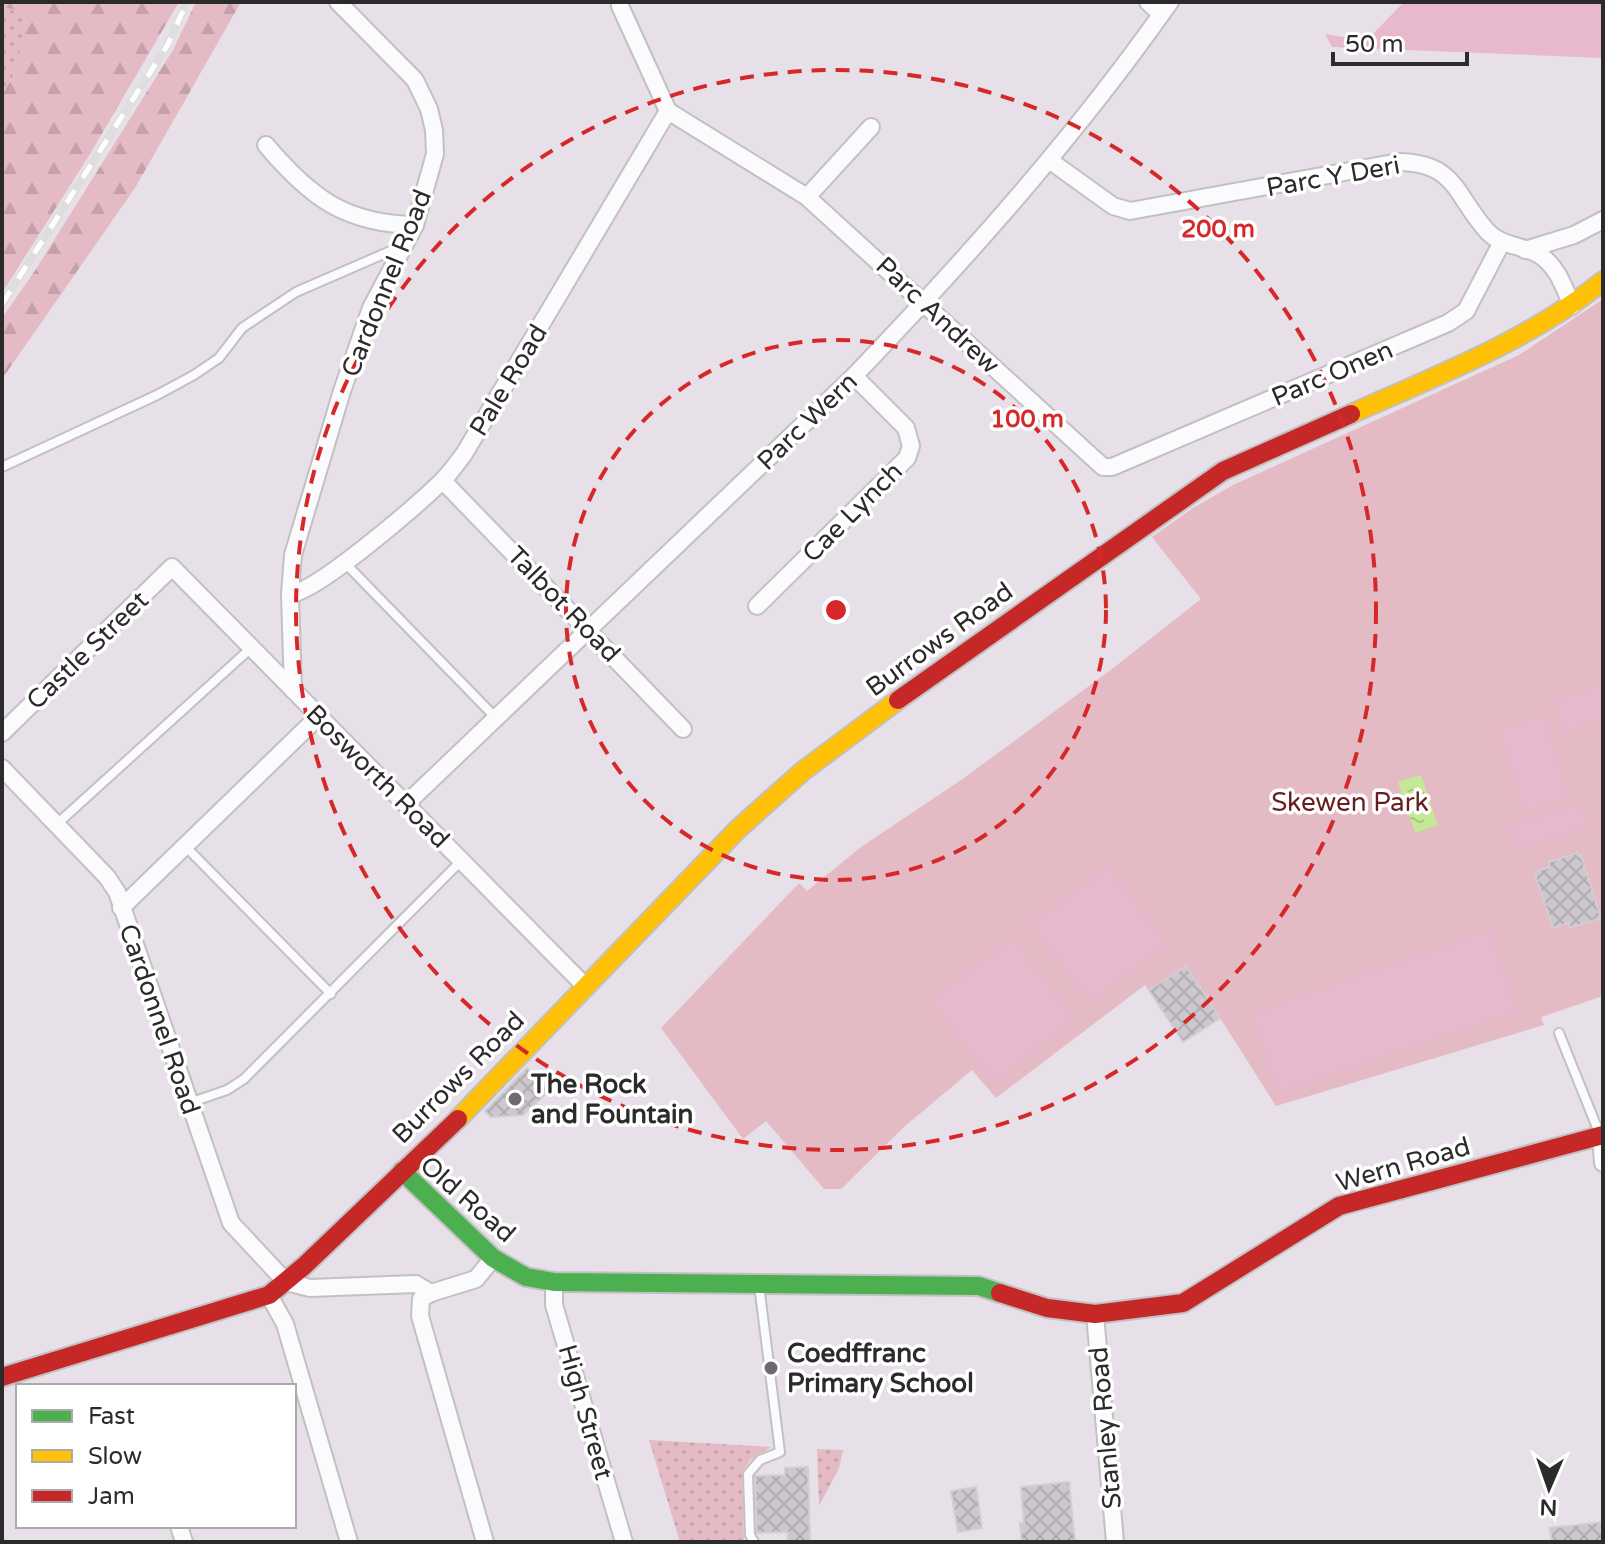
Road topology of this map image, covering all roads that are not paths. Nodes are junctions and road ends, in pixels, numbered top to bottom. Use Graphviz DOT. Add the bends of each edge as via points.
graph roads {
  1 [pos="338,2"];
  2 [pos="1148,2"];
  3 [pos="620,6"];
  4 [pos="1166,8"];
  5 [pos="668,111"];
  6 [pos="871,127"];
  7 [pos="266,145"];
  8 [pos="1049,160"];
  9 [pos="807,197"];
  10 [pos="1603,220"];
  11 [pos="415,225"];
  12 [pos="1502,242"];
  13 [pos="406,244"];
  14 [pos="1525,250"];
  15 [pos="1603,281"];
  16 [pos="924,303"];
  17 [pos="1572,306"];
  18 [pos="854,376"];
  19 [pos="2,467"];
  20 [pos="1103,467"];
  21 [pos="443,481"];
  22 [pos="345,562"];
  23 [pos="172,567"];
  24 [pos="290,594"];
  25 [pos="757,606"];
  26 [pos="590,630"];
  27 [pos="252,647"];
  28 [pos="293,690"];
  29 [pos="319,716"];
  30 [pos="495,717"];
  31 [pos="683,729"];
  32 [pos="2,733"];
  33 [pos="2,768"];
  34 [pos="406,804"];
  35 [pos="57,825"];
  36 [pos="185,846"];
  37 [pos="461,860"];
  38 [pos="121,908"];
  39 [pos="584,985"];
  40 [pos="331,994"];
  41 [pos="1559,1033"];
  42 [pos="189,1103"];
  43 [pos="1602,1136"];
  44 [pos="1603,1163"];
  45 [pos="402,1171"];
  46 [pos="493,1258"];
  47 [pos="286,1282"];
  48 [pos="554,1282"];
  49 [pos="759,1284"];
  50 [pos="431,1293"];
  51 [pos="269,1295"];
  52 [pos="1095,1314"];
  53 [pos="2,1377"];
  54 [pos="349,1542"];
  55 [pos="485,1542"];
  56 [pos="624,1542"];
  57 [pos="754,1542"];
  58 [pos="1115,1542"];
  1 -- 11 [label="street, Cardonnel Road" via="415,80 429,109 435,154"];
  2 -- 4 [label="street"];
  3 -- 5 [label="street"];
  4 -- 8 [label="street, Parc Wern"];
  5 -- 9 [label="street"];
  5 -- 21 [label="street, Pale Road"];
  6 -- 9 [label="street"];
  7 -- 11 [label="street" via="292,175 335,208 369,222"];
  8 -- 12 [label="street, Parc Y Deri" via="1113,206 1130,211 1419,162 1452,180 1488,233"];
  8 -- 16 [label="street, Parc Wern"];
  9 -- 16 [label="street, Parc Andrew"];
  10 -- 14 [label="street"];
  11 -- 13 [label="street, Cardonnel Road"];
  12 -- 14 [label="street"];
  12 -- 20 [label="street, Parc Onen" via="1466,311 1448,323"];
  13 -- 19 [label="lane" via="296,292 242,328 219,358 157,395"];
  13 -- 24 [label="street, Cardonnel Road" via="371,308 342,391 293,555"];
  14 -- 17 [label="street" via="1557,272"];
  15 -- 17 [label="main road, Burrows Road"];
  16 -- 18 [label="street, Parc Wern"];
  16 -- 20 [label="street, Parc Andrew"];
  17 -- 39 [label="main road, Burrows Road" via="1510,343 1223,471 1156,517 803,771"];
  18 -- 25 [label="street, Cae Lynch" via="906,428 911,446 907,458"];
  18 -- 26 [label="street, Parc Wern"];
  21 -- 22 [label="street, Pale Road"];
  21 -- 26 [label="street, Talbot Road"];
  22 -- 24 [label="street, Pale Road" via="299,594"];
  22 -- 30 [label="lane"];
  23 -- 27 [label="street, Bosworth Road"];
  23 -- 32 [label="street, Castle Street"];
  24 -- 28 [label="street, Cardonnel Road"];
  26 -- 30 [label="street, Parc Wern"];
  26 -- 31 [label="street, Talbot Road"];
  27 -- 28 [label="street, Bosworth Road"];
  27 -- 35 [label="lane"];
  28 -- 29 [label="street, Bosworth Road"];
  29 -- 34 [label="street, Bosworth Road"];
  29 -- 36 [label="street, Cardonnel Road"];
  30 -- 34 [label="street, Parc Wern"];
  33 -- 35 [label="street"];
  34 -- 37 [label="street, Bosworth Road"];
  35 -- 38 [label="street" via="107,877"];
  36 -- 38 [label="street, Cardonnel Road"];
  36 -- 40 [label="lane"];
  37 -- 39 [label="street, Bosworth Road"];
  37 -- 40 [label="lane"];
  38 -- 42 [label="street, Cardonnel Road"];
  39 -- 45 [label="main road, Burrows Road"];
  40 -- 42 [label="lane" via="244,1079"];
  41 -- 43 [label="lane"];
  42 -- 47 [label="street, Cardonnel Road" via="231,1223"];
  43 -- 44 [label="street"];
  43 -- 52 [label="main road, Wern Road" via="1339,1206 1183,1303"];
  45 -- 46 [label="main road, Old Road"];
  45 -- 47 [label="main road, Old Road"];
  46 -- 48 [label="main road, Old Road" via="526,1277"];
  46 -- 50 [label="street" via="476,1279"];
  47 -- 50 [label="street" via="310,1288 416,1284"];
  47 -- 51 [label="main road, Old Road"];
  48 -- 49 [label="main road, Old Road"];
  48 -- 56 [label="street, High Street" via="554,1305"];
  49 -- 52 [label="main road, Old Road" via="979,1286 1047,1308"];
  49 -- 57 [label="lane" via="780,1452 760,1460 748,1474"];
  50 -- 55 [label="street" via="421,1299 420,1316"];
  51 -- 53 [label="main road, Old Road"];
  51 -- 54 [label="street" via="285,1324"];
  52 -- 58 [label="street, Stanley Road"];
}
